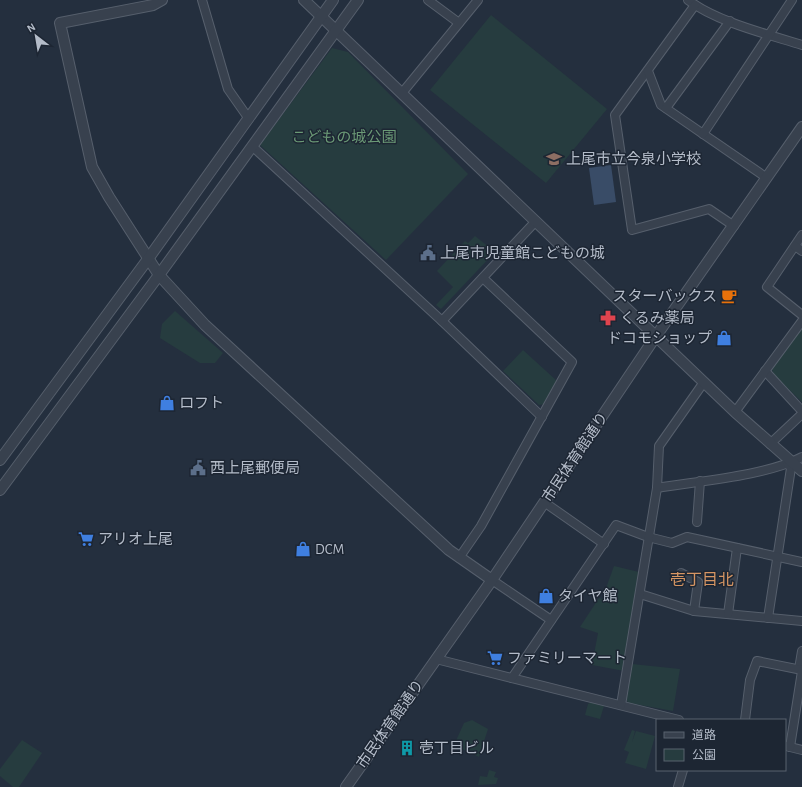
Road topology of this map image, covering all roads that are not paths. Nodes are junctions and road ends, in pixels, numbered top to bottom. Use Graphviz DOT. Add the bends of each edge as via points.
graph roads {
  1 [pos="162,0"];
  2 [pos="202,0"];
  3 [pos="304,0"];
  4 [pos="333,0"];
  5 [pos="358,0"];
  6 [pos="428,0"];
  7 [pos="478,0"];
  8 [pos="688,0"];
  9 [pos="792,0"];
  10 [pos="695,5"];
  11 [pos="321,16"];
  12 [pos="730,21"];
  13 [pos="459,23"];
  14 [pos="336,30"];
  15 [pos="770,36"];
  16 [pos="802,45"];
  17 [pos="648,71"];
  18 [pos="402,93"];
  19 [pos="666,108"];
  20 [pos="249,118"];
  21 [pos="802,127"];
  22 [pos="703,134"];
  23 [pos="252,146"];
  24 [pos="768,178"];
  25 [pos="536,221"];
  26 [pos="734,226"];
  27 [pos="802,236"];
  28 [pos="798,248"];
  29 [pos="148,259"];
  30 [pos="159,275"];
  31 [pos="483,278"];
  32 [pos="802,315"];
  33 [pos="442,321"];
  34 [pos="802,321"];
  35 [pos="656,336"];
  36 [pos="765,371"];
  37 [pos="704,382"];
  38 [pos="735,412"];
  39 [pos="802,413"];
  40 [pos="542,417"];
  41 [pos="770,444"];
  42 [pos="802,457"];
  43 [pos="0,460"];
  44 [pos="790,463"];
  45 [pos="802,471"];
  46 [pos="700,481"];
  47 [pos="657,488"];
  48 [pos="0,490"];
  49 [pos="544,502"];
  50 [pos="696,522"];
  51 [pos="648,538"];
  52 [pos="604,544"];
  53 [pos="737,548"];
  54 [pos="777,557"];
  55 [pos="460,558"];
  56 [pos="802,562"];
  57 [pos="681,573"];
  58 [pos="492,580"];
  59 [pos="640,594"];
  60 [pos="694,611"];
  61 [pos="728,614"];
  62 [pos="768,618"];
  63 [pos="551,620"];
  64 [pos="802,622"];
  65 [pos="802,652"];
  66 [pos="436,659"];
  67 [pos="801,670"];
  68 [pos="512,678"];
  69 [pos="621,705"];
  70 [pos="675,719"];
  71 [pos="745,719"];
  72 [pos="787,747"];
  73 [pos="802,750"];
  74 [pos="683,771"];
  75 [pos="346,787"];
  76 [pos="678,787"];
  1 -- 29 [label="street" via="153,5 60,23 92,167"];
  2 -- 20 [label="street" via="228,89"];
  3 -- 11 [label="street"];
  4 -- 11 [label="street"];
  5 -- 14 [label="street"];
  6 -- 13 [label="street"];
  7 -- 13 [label="street"];
  8 -- 10 [label="street"];
  9 -- 15 [label="street"];
  10 -- 12 [label="street"];
  10 -- 17 [label="street"];
  11 -- 14 [label="street"];
  11 -- 20 [label="street"];
  12 -- 15 [label="street"];
  12 -- 19 [label="street"];
  13 -- 18 [label="street"];
  14 -- 18 [label="street"];
  14 -- 23 [label="street"];
  15 -- 16 [label="street"];
  15 -- 22 [label="street"];
  17 -- 19 [label="street" via="661,105"];
  17 -- 26 [label="street" via="615,115 632,230 708,209"];
  18 -- 25 [label="street"];
  19 -- 22 [label="street"];
  20 -- 29 [label="street"];
  21 -- 24 [label="street, 市民体育館通り"];
  22 -- 24 [label="street"];
  23 -- 30 [label="street"];
  23 -- 33 [label="street"];
  24 -- 26 [label="street, 市民体育館通り"];
  25 -- 31 [label="street"];
  25 -- 35 [label="street"];
  26 -- 35 [label="street, 市民体育館通り"];
  27 -- 28 [label="street"];
  28 -- 32 [label="street" via="767,287"];
  29 -- 30 [label="street"];
  29 -- 43 [label="street"];
  30 -- 48 [label="street"];
  30 -- 55 [label="street" via="205,326 347,458"];
  31 -- 33 [label="street"];
  31 -- 40 [label="street" via="572,362"];
  33 -- 40 [label="street"];
  34 -- 36 [label="street"];
  35 -- 37 [label="street"];
  35 -- 49 [label="street, 市民体育館通り"];
  36 -- 38 [label="street"];
  36 -- 39 [label="street"];
  37 -- 38 [label="street"];
  37 -- 47 [label="street" via="659,446"];
  38 -- 41 [label="street"];
  39 -- 41 [label="street"];
  40 -- 55 [label="street" via="481,526"];
  41 -- 44 [label="street"];
  42 -- 44 [label="street"];
  44 -- 45 [label="street"];
  44 -- 46 [label="street"];
  44 -- 54 [label="street"];
  46 -- 47 [label="street"];
  46 -- 50 [label="street"];
  47 -- 51 [label="street"];
  49 -- 52 [label="street"];
  49 -- 58 [label="street, 市民体育館通り"];
  51 -- 52 [label="street" via="616,525"];
  51 -- 53 [label="street" via="672,543 687,537"];
  51 -- 59 [label="street"];
  52 -- 63 [label="street"];
  53 -- 54 [label="street"];
  53 -- 61 [label="street"];
  54 -- 56 [label="street"];
  54 -- 62 [label="street"];
  55 -- 58 [label="street"];
  57 -- 60 [label="street" via="698,582"];
  58 -- 63 [label="street"];
  58 -- 66 [label="street, 市民体育館通り"];
  59 -- 60 [label="street"];
  59 -- 69 [label="street"];
  60 -- 61 [label="street"];
  61 -- 62 [label="street"];
  62 -- 64 [label="street"];
  63 -- 68 [label="street"];
  65 -- 67 [label="street"];
  66 -- 68 [label="street"];
  66 -- 75 [label="street, 市民体育館通り"];
  67 -- 71 [label="street" via="757,661 750,680"];
  67 -- 72 [label="street"];
  68 -- 69 [label="street"];
  69 -- 70 [label="street"];
  72 -- 73 [label="street"];
  74 -- 76 [label="street"];
}
